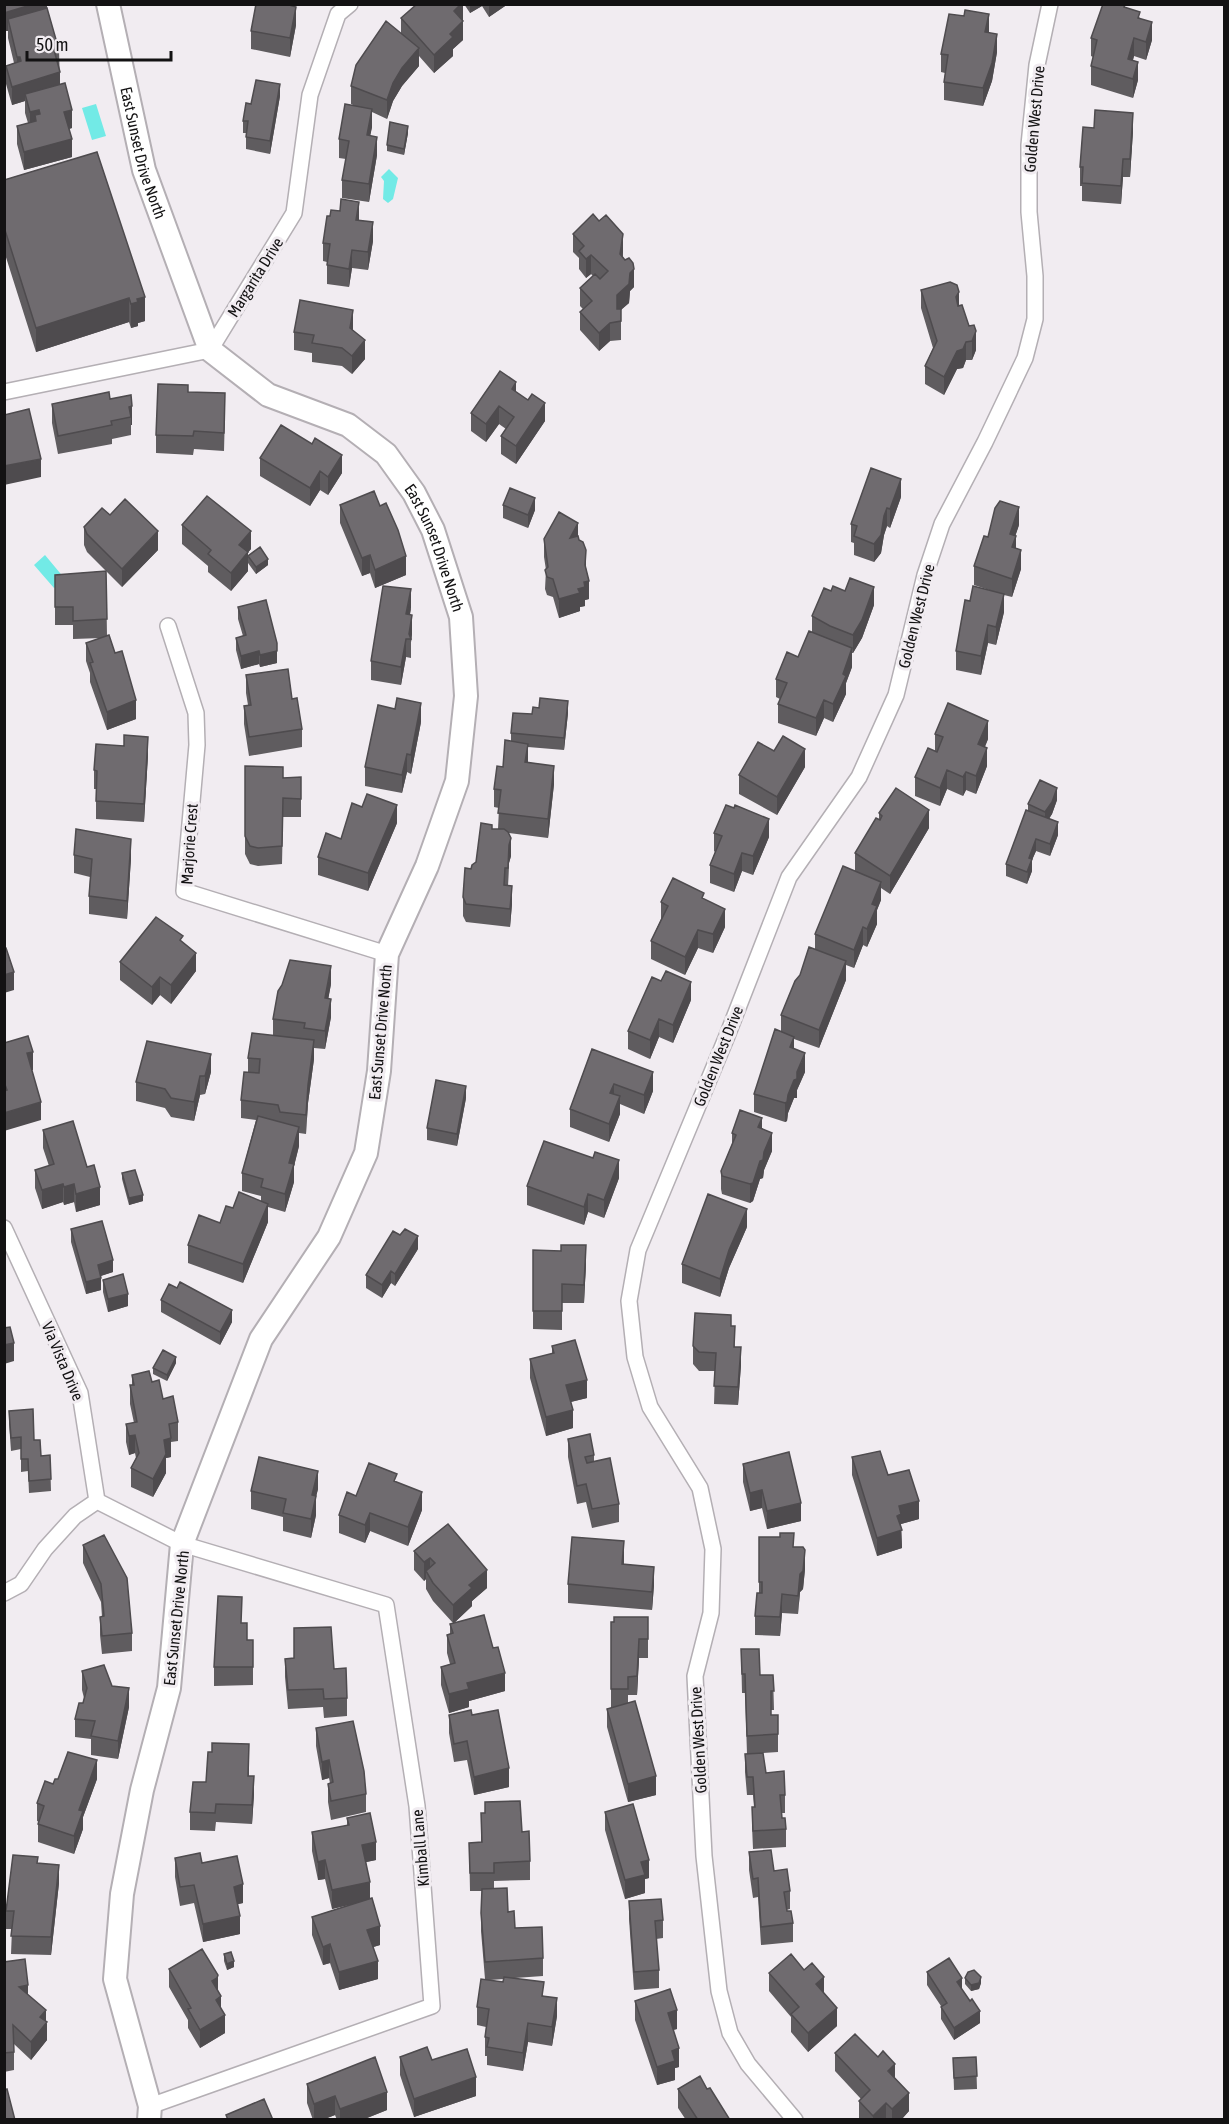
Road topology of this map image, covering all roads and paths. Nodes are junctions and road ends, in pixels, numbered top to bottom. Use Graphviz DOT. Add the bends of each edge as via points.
graph roads {
  1 [pos="108,4"];
  2 [pos="350,4"];
  3 [pos="1050,4"];
  4 [pos="210,350"];
  5 [pos="4,392"];
  6 [pos="168,626"];
  7 [pos="387,954"];
  8 [pos="4,1228"];
  9 [pos="97,1500"];
  10 [pos="182,1544"];
  11 [pos="4,1593"];
  12 [pos="149,2113"];
  13 [pos="795,2120"];
  1 -- 4 [label="street, East Sunset Drive North" via="144,170"];
  2 -- 4 [label="street, Margarita Drive" via="338,14 310,95 294,213"];
  3 -- 13 [label="street, Golden West Drive" via="1037,64 1029,145 1035,319 1025,358 942,524 925,575 896,695 859,777 789,877 638,1250 629,1301 635,1357 650,1407 700,1488 713,1549 711,1614 695,1676 704,1856 719,1990 730,2033 748,2064"];
  4 -- 5 [label="street"];
  4 -- 7 [label="street, East Sunset Drive North" via="268,395 348,425 386,454 434,530 461,616 466,696 457,781 427,866"];
  6 -- 7 [label="street, Marjorie Crest" via="196,713 197,745 184,891"];
  7 -- 10 [label="street, East Sunset Drive North" via="379,1071 366,1153 330,1237 261,1339"];
  8 -- 9 [label="street, Via Vista Drive" via="80,1393"];
  9 -- 10 [label="street"];
  9 -- 11 [label="street" via="75,1516 45,1549 21,1584"];
  10 -- 12 [label="street, East Sunset Drive North" via="170,1688 142,1790 122,1894 115,1979"];
  10 -- 12 [label="street, Kimball Lane" via="386,1605 417,1806 432,2006"];
}
